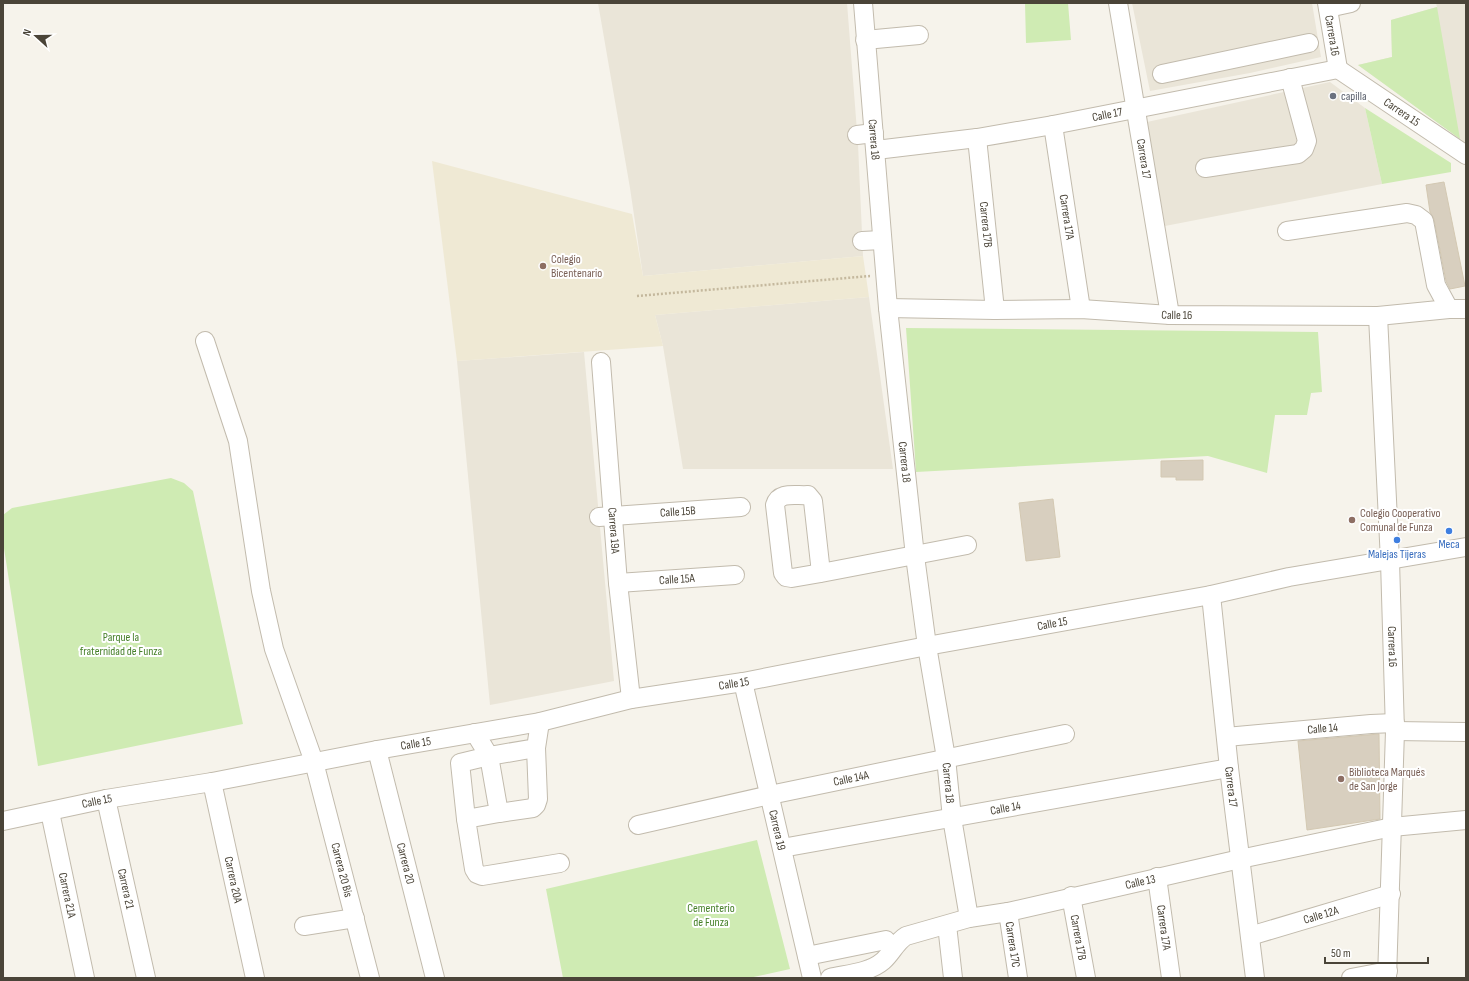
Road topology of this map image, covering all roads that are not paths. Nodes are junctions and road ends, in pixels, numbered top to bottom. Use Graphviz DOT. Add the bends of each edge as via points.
graph roads {
  1 [pos="863,3"];
  2 [pos="1118,3"];
  3 [pos="1351,3"];
  4 [pos="1327,6"];
  5 [pos="919,35"];
  6 [pos="865,40"];
  7 [pos="1309,43"];
  8 [pos="1338,69"];
  9 [pos="1162,74"];
  10 [pos="1290,78"];
  11 [pos="1134,109"];
  12 [pos="1053,125"];
  13 [pos="977,138"];
  14 [pos="869,139"];
  15 [pos="1466,155"];
  16 [pos="1205,168"];
  17 [pos="1287,231"];
  18 [pos="882,240"];
  19 [pos="862,241"];
  20 [pos="888,308"];
  21 [pos="1081,309"];
  22 [pos="1458,309"];
  23 [pos="995,310"];
  24 [pos="1170,315"];
  25 [pos="1378,316"];
  26 [pos="205,341"];
  27 [pos="601,362"];
  28 [pos="741,507"];
  29 [pos="607,516"];
  30 [pos="967,545"];
  31 [pos="1466,547"];
  32 [pos="915,556"];
  33 [pos="1390,561"];
  34 [pos="821,573"];
  35 [pos="735,575"];
  36 [pos="618,583"];
  37 [pos="1211,594"];
  38 [pos="927,646"];
  39 [pos="743,682"];
  40 [pos="631,699"];
  41 [pos="540,722"];
  42 [pos="1395,727"];
  43 [pos="1466,732"];
  44 [pos="475,733"];
  45 [pos="1065,734"];
  46 [pos="1226,737"];
  47 [pos="536,748"];
  48 [pos="377,750"];
  49 [pos="489,756"];
  50 [pos="946,758"];
  51 [pos="314,762"];
  52 [pos="1229,768"];
  53 [pos="212,782"];
  54 [pos="770,795"];
  55 [pos="106,799"];
  56 [pos="50,812"];
  57 [pos="499,813"];
  58 [pos="952,818"];
  59 [pos="466,819"];
  60 [pos="1466,820"];
  61 [pos="3,821"];
  62 [pos="638,825"];
  63 [pos="1392,827"];
  64 [pos="782,848"];
  65 [pos="1240,859"];
  66 [pos="560,863"];
  67 [pos="1157,877"];
  68 [pos="1391,894"];
  69 [pos="1071,896"];
  70 [pos="1008,912"];
  71 [pos="355,918"];
  72 [pos="969,918"];
  73 [pos="948,925"];
  74 [pos="304,926"];
  75 [pos="1250,936"];
  76 [pos="886,940"];
  77 [pos="807,956"];
  78 [pos="1387,974"];
  79 [pos="84,978"];
  80 [pos="146,978"];
  81 [pos="256,978"];
  82 [pos="370,978"];
  83 [pos="435,978"];
  84 [pos="812,978"];
  85 [pos="830,978"];
  86 [pos="953,978"];
  87 [pos="1018,978"];
  88 [pos="1086,978"];
  89 [pos="1171,978"];
  90 [pos="1255,978"];
  91 [pos="1351,978"];
  1 -- 6 [label="street, Carrera 18"];
  2 -- 11 [label="street, Carrera 17"];
  3 -- 4 [label="street"];
  4 -- 8 [label="street, Carrera 16"];
  5 -- 6 [label="street"];
  6 -- 14 [label="street, Carrera 18"];
  7 -- 9 [label="street"];
  8 -- 10 [label="street, Calle 17"];
  8 -- 15 [label="street, Carrera 15"];
  10 -- 11 [label="street, Calle 17" via="1251,80"];
  10 -- 16 [label="street" via="1307,141 1304,150 1298,154"];
  11 -- 12 [label="street, Calle 17"];
  11 -- 24 [label="street, Carrera 17"];
  12 -- 13 [label="street, Calle 17"];
  12 -- 21 [label="street, Carrera 17A"];
  13 -- 14 [label="street, Calle 17"];
  13 -- 23 [label="street, Carrera 17B"];
  14 -- 18 [label="street, Carrera 18"];
  17 -- 22 [label="street" via="1407,213 1416,215 1424,221 1436,285"];
  18 -- 19 [label="street"];
  18 -- 20 [label="street, Carrera 18"];
  20 -- 23 [label="street, Calle 16"];
  20 -- 32 [label="street, Carrera 18" via="896,448"];
  21 -- 23 [label="street, Calle 16"];
  21 -- 24 [label="street, Calle 16"];
  22 -- 25 [label="street, Calle 16"];
  24 -- 25 [label="street, Calle 16"];
  25 -- 33 [label="street, Carrera 16"];
  26 -- 51 [label="street, Carrera 20 Bis" via="238,441 259,584 274,649"];
  27 -- 29 [label="street, Carrera 19A"];
  28 -- 29 [label="street, Calle 15B"];
  29 -- 36 [label="street, Carrera 19A"];
  30 -- 32 [label="street"];
  31 -- 33 [label="street, Calle 15"];
  32 -- 34 [label="street"];
  32 -- 38 [label="street, Carrera 18"];
  33 -- 37 [label="street, Calle 15" via="1289,577"];
  33 -- 42 [label="street, Carrera 16"];
  34 -- 34 [label="street" via="813,501 808,496 781,496 775,505 783,573 786,577 792,578"];
  35 -- 36 [label="street, Calle 15A"];
  36 -- 40 [label="street, Carrera 19A"];
  37 -- 38 [label="street, Calle 15"];
  37 -- 46 [label="street, Carrera 17"];
  38 -- 39 [label="street, Calle 15"];
  38 -- 50 [label="street, Carrera 18"];
  39 -- 40 [label="street, Calle 15"];
  39 -- 54 [label="street, Carrera 19"];
  40 -- 41 [label="street, Calle 15"];
  41 -- 44 [label="street, Calle 15"];
  41 -- 47 [label="street"];
  42 -- 43 [label="street, Calle 14"];
  42 -- 46 [label="street, Calle 14" via="1371,724"];
  42 -- 63 [label="street, Carrera 16"];
  44 -- 48 [label="street, Calle 15"];
  44 -- 49 [label="street"];
  45 -- 50 [label="street, Calle 14A"];
  46 -- 52 [label="street, Carrera 17"];
  47 -- 49 [label="street"];
  47 -- 57 [label="street" via="536,805 533,808"];
  48 -- 51 [label="street, Calle 15"];
  48 -- 83 [label="street, Carrera 20"];
  49 -- 57 [label="street"];
  49 -- 59 [label="street" via="460,763"];
  50 -- 54 [label="street, Calle 14A"];
  50 -- 58 [label="street, Carrera 18"];
  51 -- 53 [label="street, Calle 15"];
  51 -- 71 [label="street, Carrera 20 Bis"];
  52 -- 58 [label="street, Calle 14"];
  52 -- 65 [label="street, Carrera 17"];
  53 -- 55 [label="street, Calle 15"];
  53 -- 81 [label="street, Carrera 20A"];
  54 -- 62 [label="street, Calle 14A"];
  54 -- 64 [label="street, Carrera 19"];
  55 -- 56 [label="street, Calle 15"];
  55 -- 80 [label="street, Carrera 21"];
  56 -- 61 [label="street, Calle 15"];
  56 -- 79 [label="street, Carrera 21A"];
  57 -- 59 [label="street"];
  58 -- 64 [label="street, Calle 14"];
  58 -- 72 [label="street, Carrera 18"];
  59 -- 66 [label="street" via="477,874 482,876"];
  60 -- 63 [label="street, Calle 13"];
  63 -- 65 [label="street, Calle 13"];
  63 -- 68 [label="street, Carrera 16"];
  64 -- 77 [label="street, Carrera 19"];
  65 -- 67 [label="street, Calle 13"];
  65 -- 75 [label="street, Carrera 17"];
  67 -- 69 [label="street, Calle 13"];
  67 -- 89 [label="street, Carrera 17A"];
  68 -- 75 [label="street, Calle 12A"];
  68 -- 78 [label="street, Carrera 16"];
  69 -- 70 [label="street, Calle 13"];
  69 -- 88 [label="street, Carrera 17B"];
  70 -- 72 [label="street, Calle 13"];
  70 -- 87 [label="street, Carrera 17C"];
  71 -- 74 [label="street"];
  71 -- 82 [label="street, Carrera 20 Bis"];
  72 -- 73 [label="street, Calle 13"];
  73 -- 85 [label="street, Calle 13" via="906,936 899,940 884,961 868,970"];
  73 -- 86 [label="street"];
  75 -- 90 [label="street, Carrera 17"];
  76 -- 77 [label="street"];
  77 -- 84 [label="street, Carrera 19"];
  78 -- 91 [label="street"];
}
